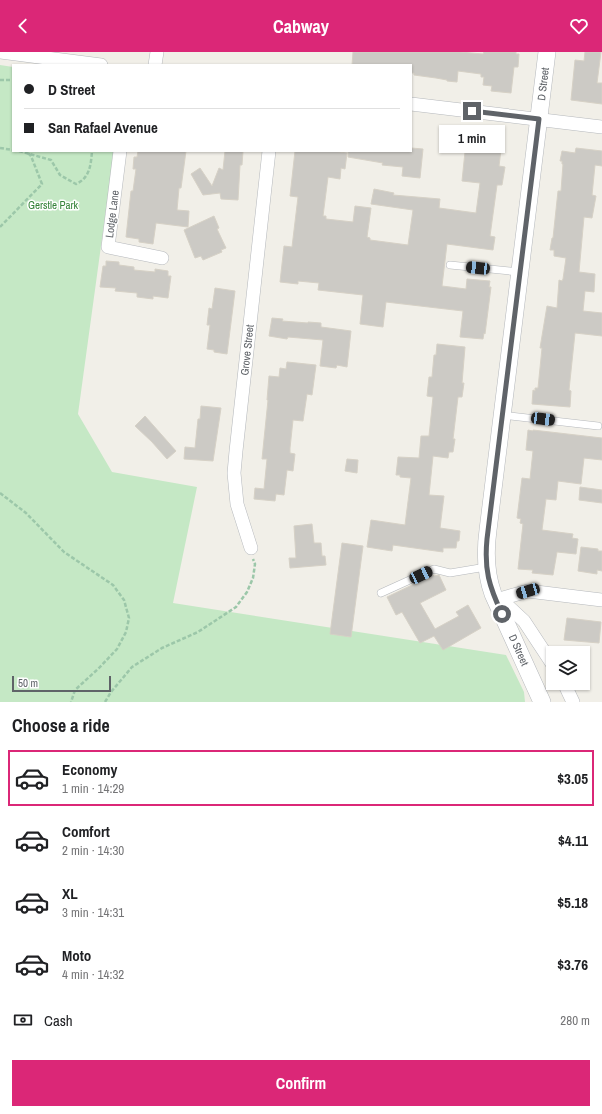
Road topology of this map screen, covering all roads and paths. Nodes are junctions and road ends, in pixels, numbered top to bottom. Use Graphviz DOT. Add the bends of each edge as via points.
graph roads {
  1 [pos="0,52"];
  2 [pos="157,52"];
  3 [pos="547,52"];
  4 [pos="43,55"];
  5 [pos="95,64"];
  6 [pos="155,64"];
  7 [pos="0,80"];
  8 [pos="12,80"];
  9 [pos="412,104"];
  10 [pos="539,119"];
  11 [pos="602,127"];
  12 [pos="0,148"];
  13 [pos="12,150"];
  14 [pos="26,152"];
  15 [pos="92,152"];
  16 [pos="120,152"];
  17 [pos="269,152"];
  18 [pos="0,227"];
  19 [pos="162,258"];
  20 [pos="450,265"];
  21 [pos="520,272"];
  22 [pos="502,414"];
  23 [pos="598,426"];
  24 [pos="0,493"];
  25 [pos="251,548"];
  26 [pos="486,567"];
  27 [pos="381,593"];
  28 [pos="496,600"];
  29 [pos="602,600"];
  30 [pos="546,654"];
  31 [pos="567,690"];
  32 [pos="71,702"];
  33 [pos="105,702"];
  34 [pos="542,702"];
  35 [pos="573,702"];
  1 -- 4 [label="street"];
  2 -- 6 [label="street"];
  3 -- 10 [label="street, D Street"];
  4 -- 5 [label="street"];
  7 -- 8 [label="path"];
  9 -- 10 [label="street"];
  10 -- 11 [label="street"];
  10 -- 21 [label="street, D Street"];
  12 -- 13 [label="path"];
  14 -- 15 [label="path" via="51,160 60,175 76,184 82,182 90,169"];
  14 -- 18 [label="path" via="31,156 42,184"];
  16 -- 19 [label="street, Lodge Lane" via="108,247"];
  17 -- 25 [label="street, Grove Street" via="234,473 237,504"];
  20 -- 21 [label="lane"];
  21 -- 22 [label="street, D Street"];
  22 -- 23 [label="lane"];
  22 -- 26 [label="street, D Street"];
  24 -- 32 [label="path" via="26,513 64,552 113,585 124,600 129,618 126,632 112,654 75,690"];
  25 -- 33 [label="path" via="253,578 247,592 236,606 198,632 162,648 132,667 110,692"];
  26 -- 27 [label="lane" via="450,573 434,569"];
  26 -- 28 [label="street, D Street"];
  28 -- 29 [label="street" via="528,591"];
  28 -- 30 [label="street" via="509,607 524,621"];
  28 -- 34 [label="street, D Street"];
  31 -- 35 [label="street"];
}
